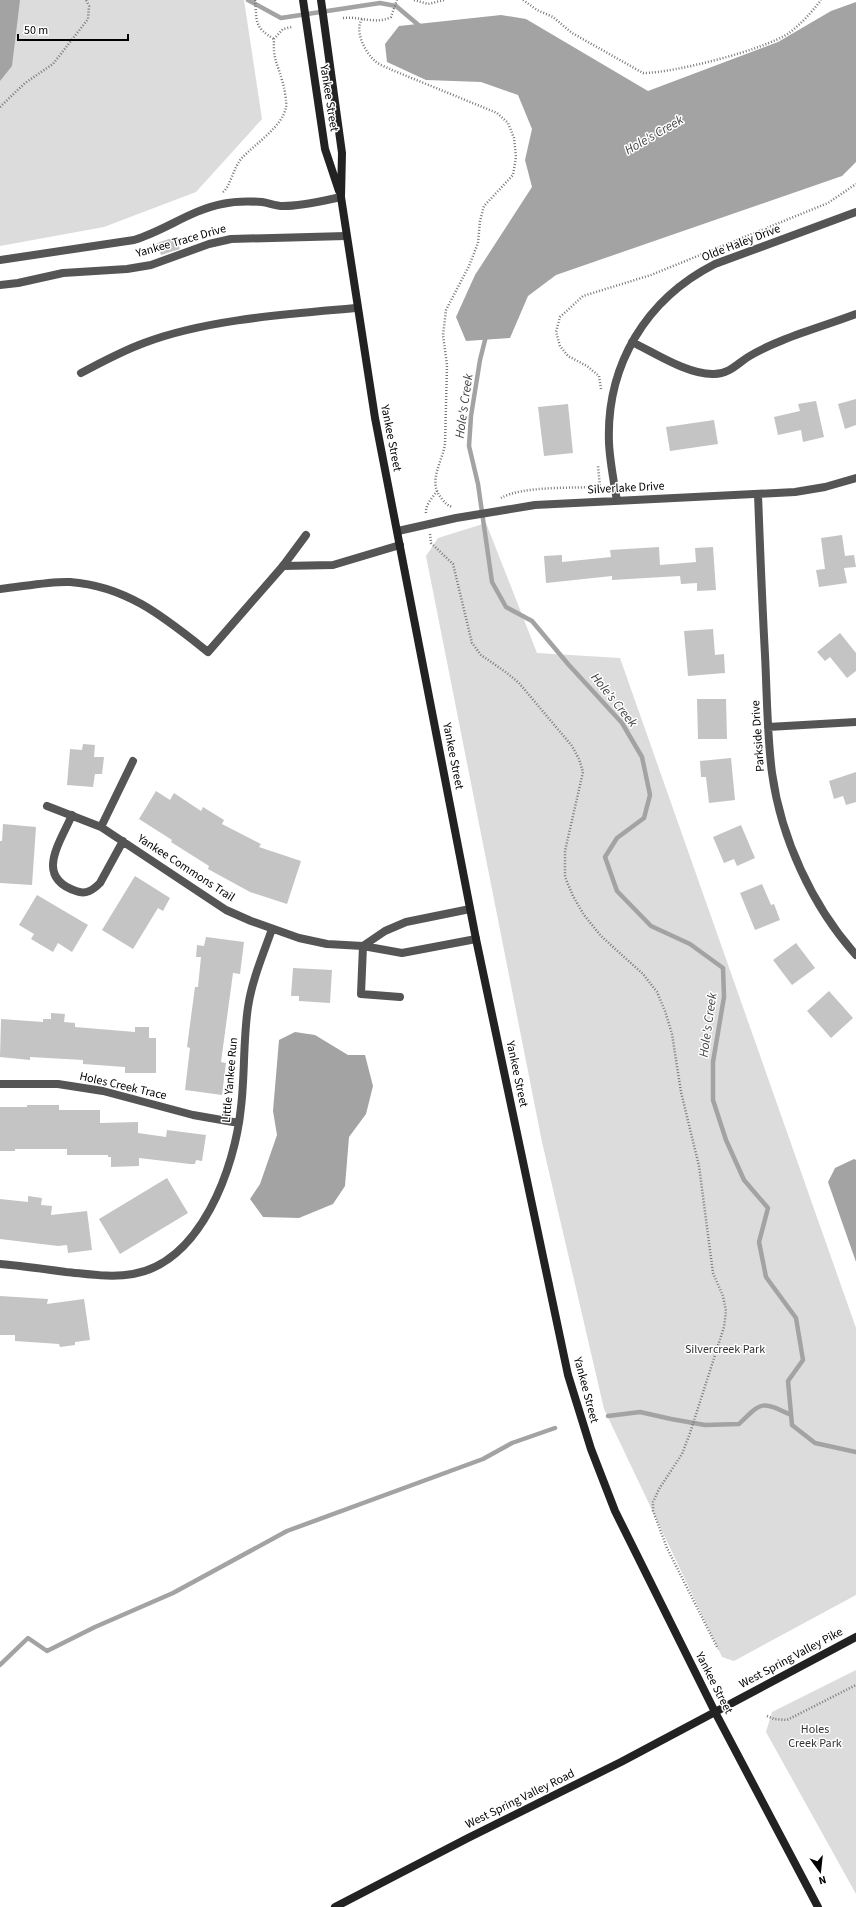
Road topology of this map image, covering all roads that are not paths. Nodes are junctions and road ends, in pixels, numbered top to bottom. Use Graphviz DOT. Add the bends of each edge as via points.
graph roads {
  1 [pos="322,1"];
  2 [pos="303,2"];
  3 [pos="341,197"];
  4 [pos="856,212"];
  5 [pos="346,236"];
  6 [pos="0,260"];
  7 [pos="0,285"];
  8 [pos="357,308"];
  9 [pos="856,314"];
  10 [pos="632,342"];
  11 [pos="81,373"];
  12 [pos="856,478"];
  13 [pos="758,494"];
  14 [pos="617,501"];
  15 [pos="398,531"];
  16 [pos="306,535"];
  17 [pos="400,545"];
  18 [pos="283,566"];
  19 [pos="0,589"];
  20 [pos="856,722"];
  21 [pos="768,727"];
  22 [pos="133,761"];
  23 [pos="47,806"];
  24 [pos="72,815"];
  25 [pos="101,826"];
  26 [pos="123,841"];
  27 [pos="470,909"];
  28 [pos="272,929"];
  29 [pos="476,939"];
  30 [pos="363,946"];
  31 [pos="856,955"];
  32 [pos="400,997"];
  33 [pos="0,1084"];
  34 [pos="239,1123"];
  35 [pos="0,1264"];
  36 [pos="856,1637"];
  37 [pos="715,1712"];
  38 [pos="340,1906"];
  39 [pos="818,1907"];
  1 -- 3 [label="street, Yankee Street" via="342,153"];
  2 -- 3 [label="street, Yankee Street" via="325,148"];
  3 -- 5 [label="street, Yankee Street"];
  3 -- 6 [label="street, Yankee Trace Drive" via="282,206 262,202 220,204 202,210 152,235 134,240"];
  4 -- 10 [label="street, Olde Haley Drive" via="715,264 696,274 662,301"];
  5 -- 7 [label="street, Yankee Trace Drive" via="231,239 209,244 151,265 64,273"];
  5 -- 8 [label="street, Yankee Street"];
  8 -- 11 [label="street" via="249,319 185,331 138,345"];
  8 -- 15 [label="street, Yankee Street" via="375,418"];
  9 -- 10 [label="street" via="760,350 735,368 714,374 684,367"];
  10 -- 14 [label="street, Olde Haley Drive" via="614,394 610,418 610,455"];
  12 -- 13 [label="street, Silverlake Drive" via="795,492"];
  13 -- 14 [label="street, Silverlake Drive"];
  13 -- 21 [label="street, Parkside Drive"];
  14 -- 15 [label="street, Silverlake Drive" via="535,505"];
  15 -- 17 [label="street, Yankee Street"];
  16 -- 18 [label="street"];
  17 -- 18 [label="street" via="333,565"];
  17 -- 27 [label="street, Yankee Street"];
  18 -- 19 [label="street" via="208,652 166,619 133,598 102,586 68,582"];
  20 -- 21 [label="street"];
  21 -- 31 [label="street, Parkside Drive" via="772,773 778,801 797,861 826,915"];
  22 -- 25 [label="street"];
  23 -- 24 [label="street, Yankee Commons Trail"];
  24 -- 25 [label="street, Yankee Commons Trail"];
  24 -- 26 [label="street" via="52,866 56,880 60,884 77,892 84,893 95,889"];
  25 -- 26 [label="street, Yankee Commons Trail"];
  26 -- 28 [label="street, Yankee Commons Trail" via="226,910"];
  27 -- 29 [label="street, Yankee Street"];
  27 -- 30 [label="street" via="406,922 385,931"];
  28 -- 30 [label="street, Yankee Commons Trail" via="327,944"];
  28 -- 34 [label="street, Little Yankee Run" via="252,986 248,1008"];
  29 -- 30 [label="street, Yankee Commons Trail" via="402,953"];
  29 -- 37 [label="street, Yankee Street" via="561,1345 579,1414 615,1511"];
  30 -- 32 [label="street" via="361,994"];
  33 -- 34 [label="street, Holes Creek Trace" via="52,1084 102,1091 193,1115"];
  34 -- 35 [label="street, Little Yankee Run" via="227,1170 214,1201 188,1242 164,1263 134,1274 117,1276"];
  36 -- 37 [label="street, West Spring Valley Pike"];
  37 -- 38 [label="street, West Spring Valley Road"];
  37 -- 39 [label="street, Yankee Street"];
}
